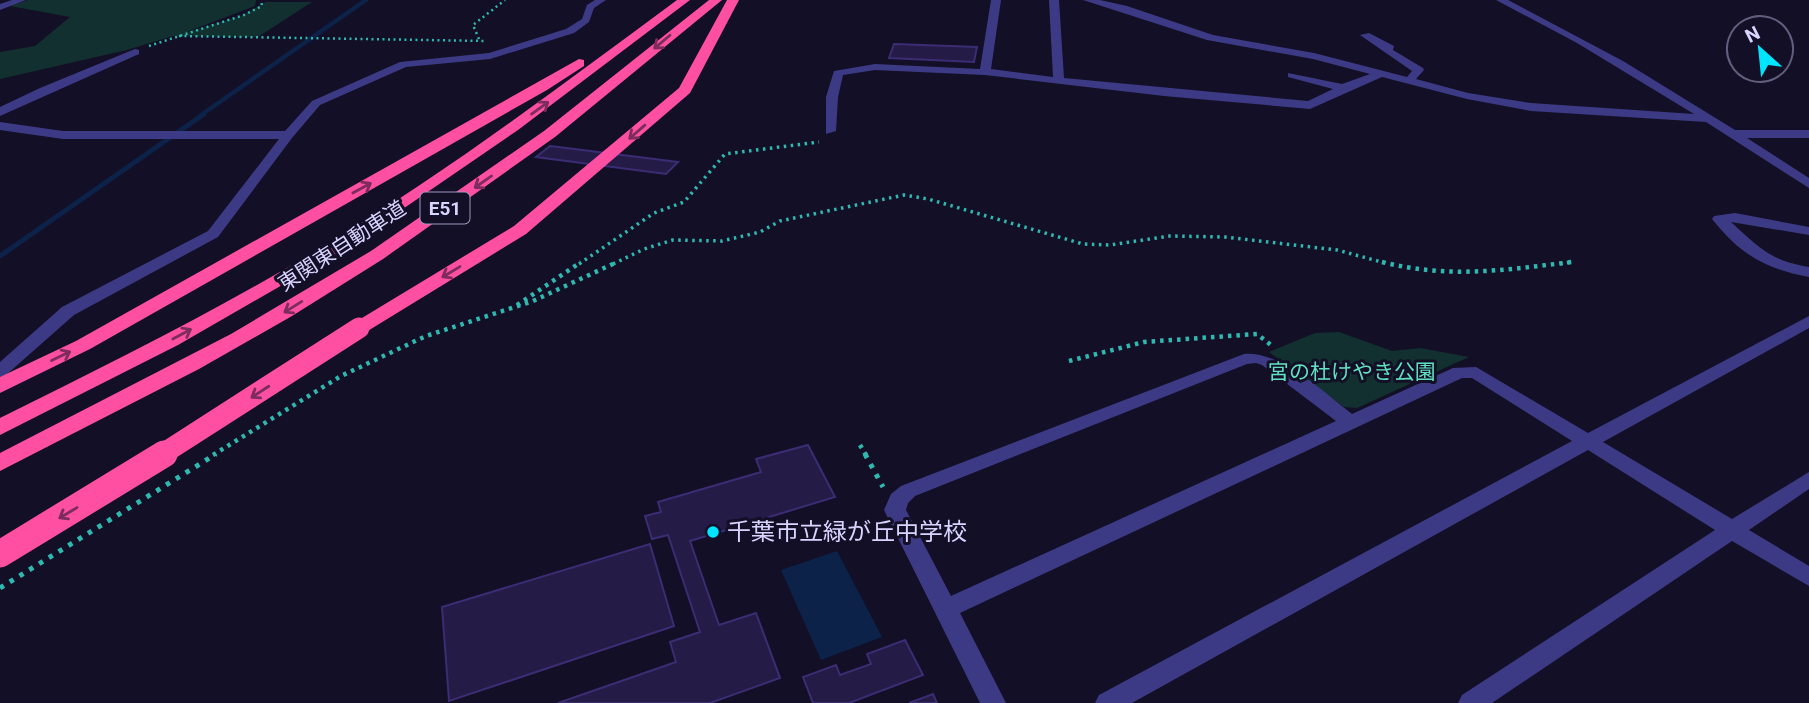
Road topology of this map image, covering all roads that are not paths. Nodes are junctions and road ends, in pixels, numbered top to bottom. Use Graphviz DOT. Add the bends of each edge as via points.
graph roads {
  1 [pos="21,0"];
  2 [pos="601,0"];
  3 [pos="673,0"];
  4 [pos="684,0"];
  5 [pos="716,0"];
  6 [pos="733,0"];
  7 [pos="996,0"];
  8 [pos="1054,0"];
  9 [pos="1088,0"];
  10 [pos="1501,0"];
  11 [pos="0,7"];
  12 [pos="1364,35"];
  13 [pos="135,52"];
  14 [pos="985,72"];
  15 [pos="1380,74"];
  16 [pos="1292,75"];
  17 [pos="1409,81"];
  18 [pos="1059,82"];
  19 [pos="1343,88"];
  20 [pos="0,112"];
  21 [pos="1709,119"];
  22 [pos="0,126"];
  23 [pos="830,131"];
  24 [pos="1732,134"];
  25 [pos="1809,134"];
  26 [pos="288,135"];
  27 [pos="1809,184"];
  28 [pos="1809,231"];
  29 [pos="1809,272"];
  30 [pos="1809,321"];
  31 [pos="0,371"];
  32 [pos="0,386"];
  33 [pos="1352,422"];
  34 [pos="0,427"];
  35 [pos="1590,442"];
  36 [pos="0,463"];
  37 [pos="1809,478"];
  38 [pos="1733,530"];
  39 [pos="0,554"];
  40 [pos="1809,577"];
  41 [pos="946,609"];
  42 [pos="993,703"];
  43 [pos="1108,703"];
  44 [pos="1471,703"];
  1 -- 11 [label="street"];
  2 -- 26 [label="street" via="590,7 577,28 508,51 390,68 316,103"];
  32 -- 3 [label="highway, one-way" via="83,345 542,87"];
  34 -- 4 [label="highway, 東関東自動車道 / E51, one-way" via="241,302 337,245 470,159"];
  5 -- 36 [label="highway, 東関東自動車道 / E51, one-way" via="508,165 376,256 165,379"];
  6 -- 39 [label="highway, one-way, bridge" via="685,90 520,230"];
  7 -- 14 [label="street"];
  8 -- 18 [label="street"];
  9 -- 15 [label="street" via="1211,38"];
  10 -- 21 [label="street"];
  12 -- 17 [label="street" via="1419,70"];
  13 -- 20 [label="street"];
  14 -- 18 [label="street"];
  14 -- 23 [label="street" via="875,67 838,73"];
  15 -- 17 [label="street"];
  15 -- 19 [label="street"];
  16 -- 19 [label="street"];
  17 -- 21 [label="street" via="1531,107"];
  18 -- 19 [label="street" via="1310,105"];
  21 -- 24 [label="street"];
  22 -- 26 [label="street" via="63,135"];
  24 -- 25 [label="street"];
  24 -- 27 [label="street"];
  26 -- 31 [label="street" via="214,234 68,311"];
  28 -- 29 [label="street" via="1747,219 1719,219 1761,258"];
  30 -- 35 [label="street"];
  33 -- 35 [label="street" via="1459,372 1476,373"];
  33 -- 41 [label="street"];
  33 -- 41 [label="street" via="1268,362 1244,359 908,491 898,499 895,510"];
  35 -- 38 [label="street"];
  35 -- 43 [label="street"];
  37 -- 38 [label="street"];
  38 -- 40 [label="street"];
  38 -- 44 [label="street"];
  41 -- 42 [label="street"];
}
